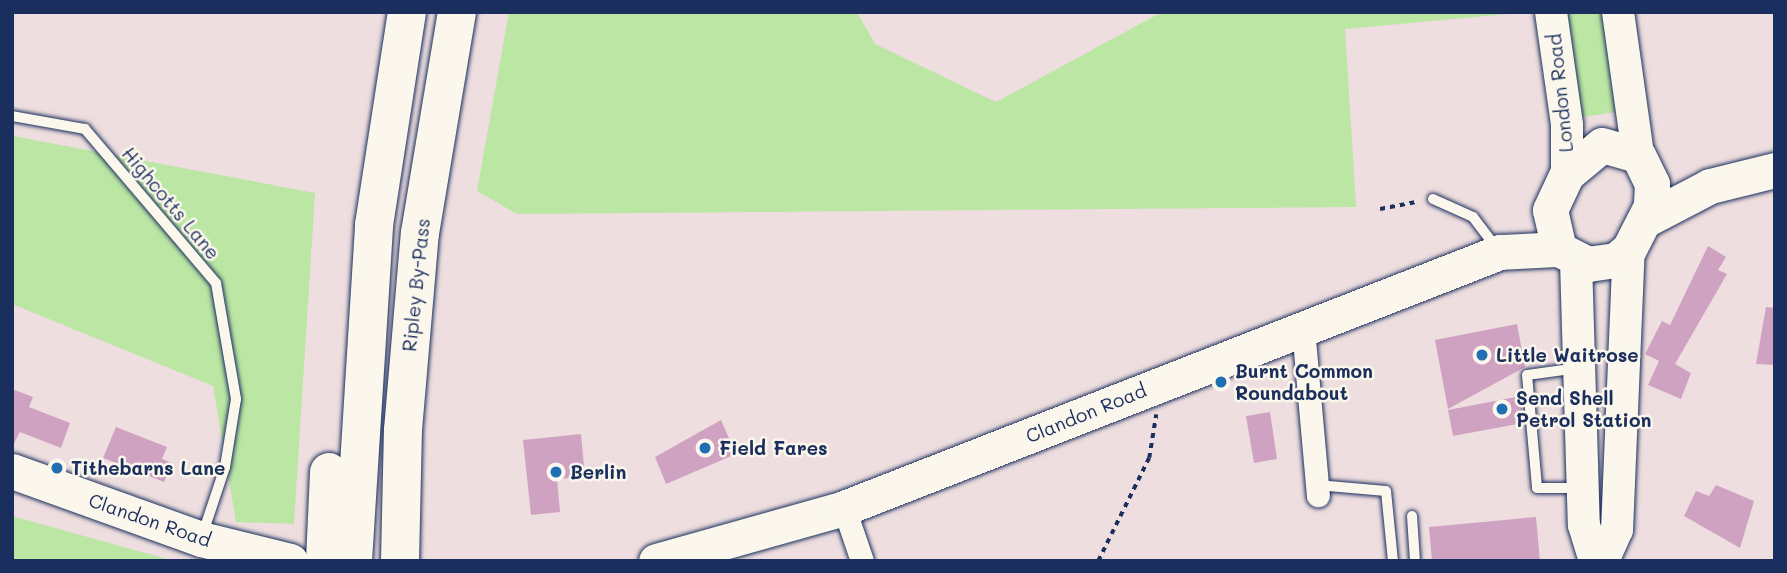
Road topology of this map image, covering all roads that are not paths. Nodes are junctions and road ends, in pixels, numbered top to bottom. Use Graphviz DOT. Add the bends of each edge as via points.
graph roads {
  1 [pos="407,12"];
  2 [pos="457,12"];
  3 [pos="1551,12"];
  4 [pos="1618,12"];
  5 [pos="12,116"];
  6 [pos="1643,163"];
  7 [pos="1775,170"];
  8 [pos="1567,174"];
  9 [pos="1710,186"];
  10 [pos="1433,199"];
  11 [pos="1550,210"];
  12 [pos="374,225"];
  13 [pos="1637,235"];
  14 [pos="1506,251"];
  15 [pos="1568,255"];
  16 [pos="1303,328"];
  17 [pos="1582,368"];
  18 [pos="12,471"];
  19 [pos="1583,488"];
  20 [pos="12,490"];
  21 [pos="1318,490"];
  22 [pos="94,501"];
  23 [pos="844,508"];
  24 [pos="1412,516"];
  25 [pos="201,540"];
  26 [pos="290,561"];
  27 [pos="325,561"];
  28 [pos="353,561"];
  29 [pos="400,561"];
  30 [pos="656,561"];
  31 [pos="862,561"];
  32 [pos="1393,561"];
  33 [pos="1415,561"];
  34 [pos="1595,561"];
  35 [pos="1603,561"];
  1 -- 12 [label="highway"];
  2 -- 29 [label="highway, Ripley By-Pass" via="420,233 403,430"];
  3 -- 8 [label="main road, London Road" via="1567,125"];
  4 -- 6 [label="main road"];
  5 -- 25 [label="lane, Highcotts Lane" via="85,129 216,283 236,399 225,467"];
  6 -- 8 [label="main road" via="1602,145"];
  6 -- 9 [label="main road"];
  6 -- 13 [label="main road"];
  7 -- 9 [label="main road"];
  8 -- 11 [label="main road"];
  9 -- 13 [label="main road"];
  10 -- 14 [label="lane" via="1473,217"];
  11 -- 14 [label="main road, Clandon Road"];
  11 -- 15 [label="main road"];
  12 -- 27 [label="highway" via="334,377"];
  12 -- 28 [label="highway"];
  13 -- 15 [label="main road" via="1602,263"];
  13 -- 35 [label="main road" via="1617,530"];
  14 -- 15 [label="main road, Clandon Road"];
  14 -- 16 [label="main road, Clandon Road"];
  15 -- 17 [label="main road"];
  16 -- 21 [label="street"];
  16 -- 23 [label="main road, Clandon Road"];
  17 -- 19 [label="main road"];
  17 -- 19 [label="lane" via="1527,375 1536,488"];
  18 -- 22 [label="main road, Clandon Road"];
  19 -- 34 [label="main road" via="1584,525"];
  20 -- 22 [label="main road"];
  21 -- 32 [label="lane" via="1386,491"];
  22 -- 25 [label="main road, Clandon Road"];
  23 -- 30 [label="main road, Clandon Road"];
  23 -- 31 [label="street"];
  24 -- 33 [label="lane"];
  25 -- 26 [label="main road, Clandon Road"];
}
